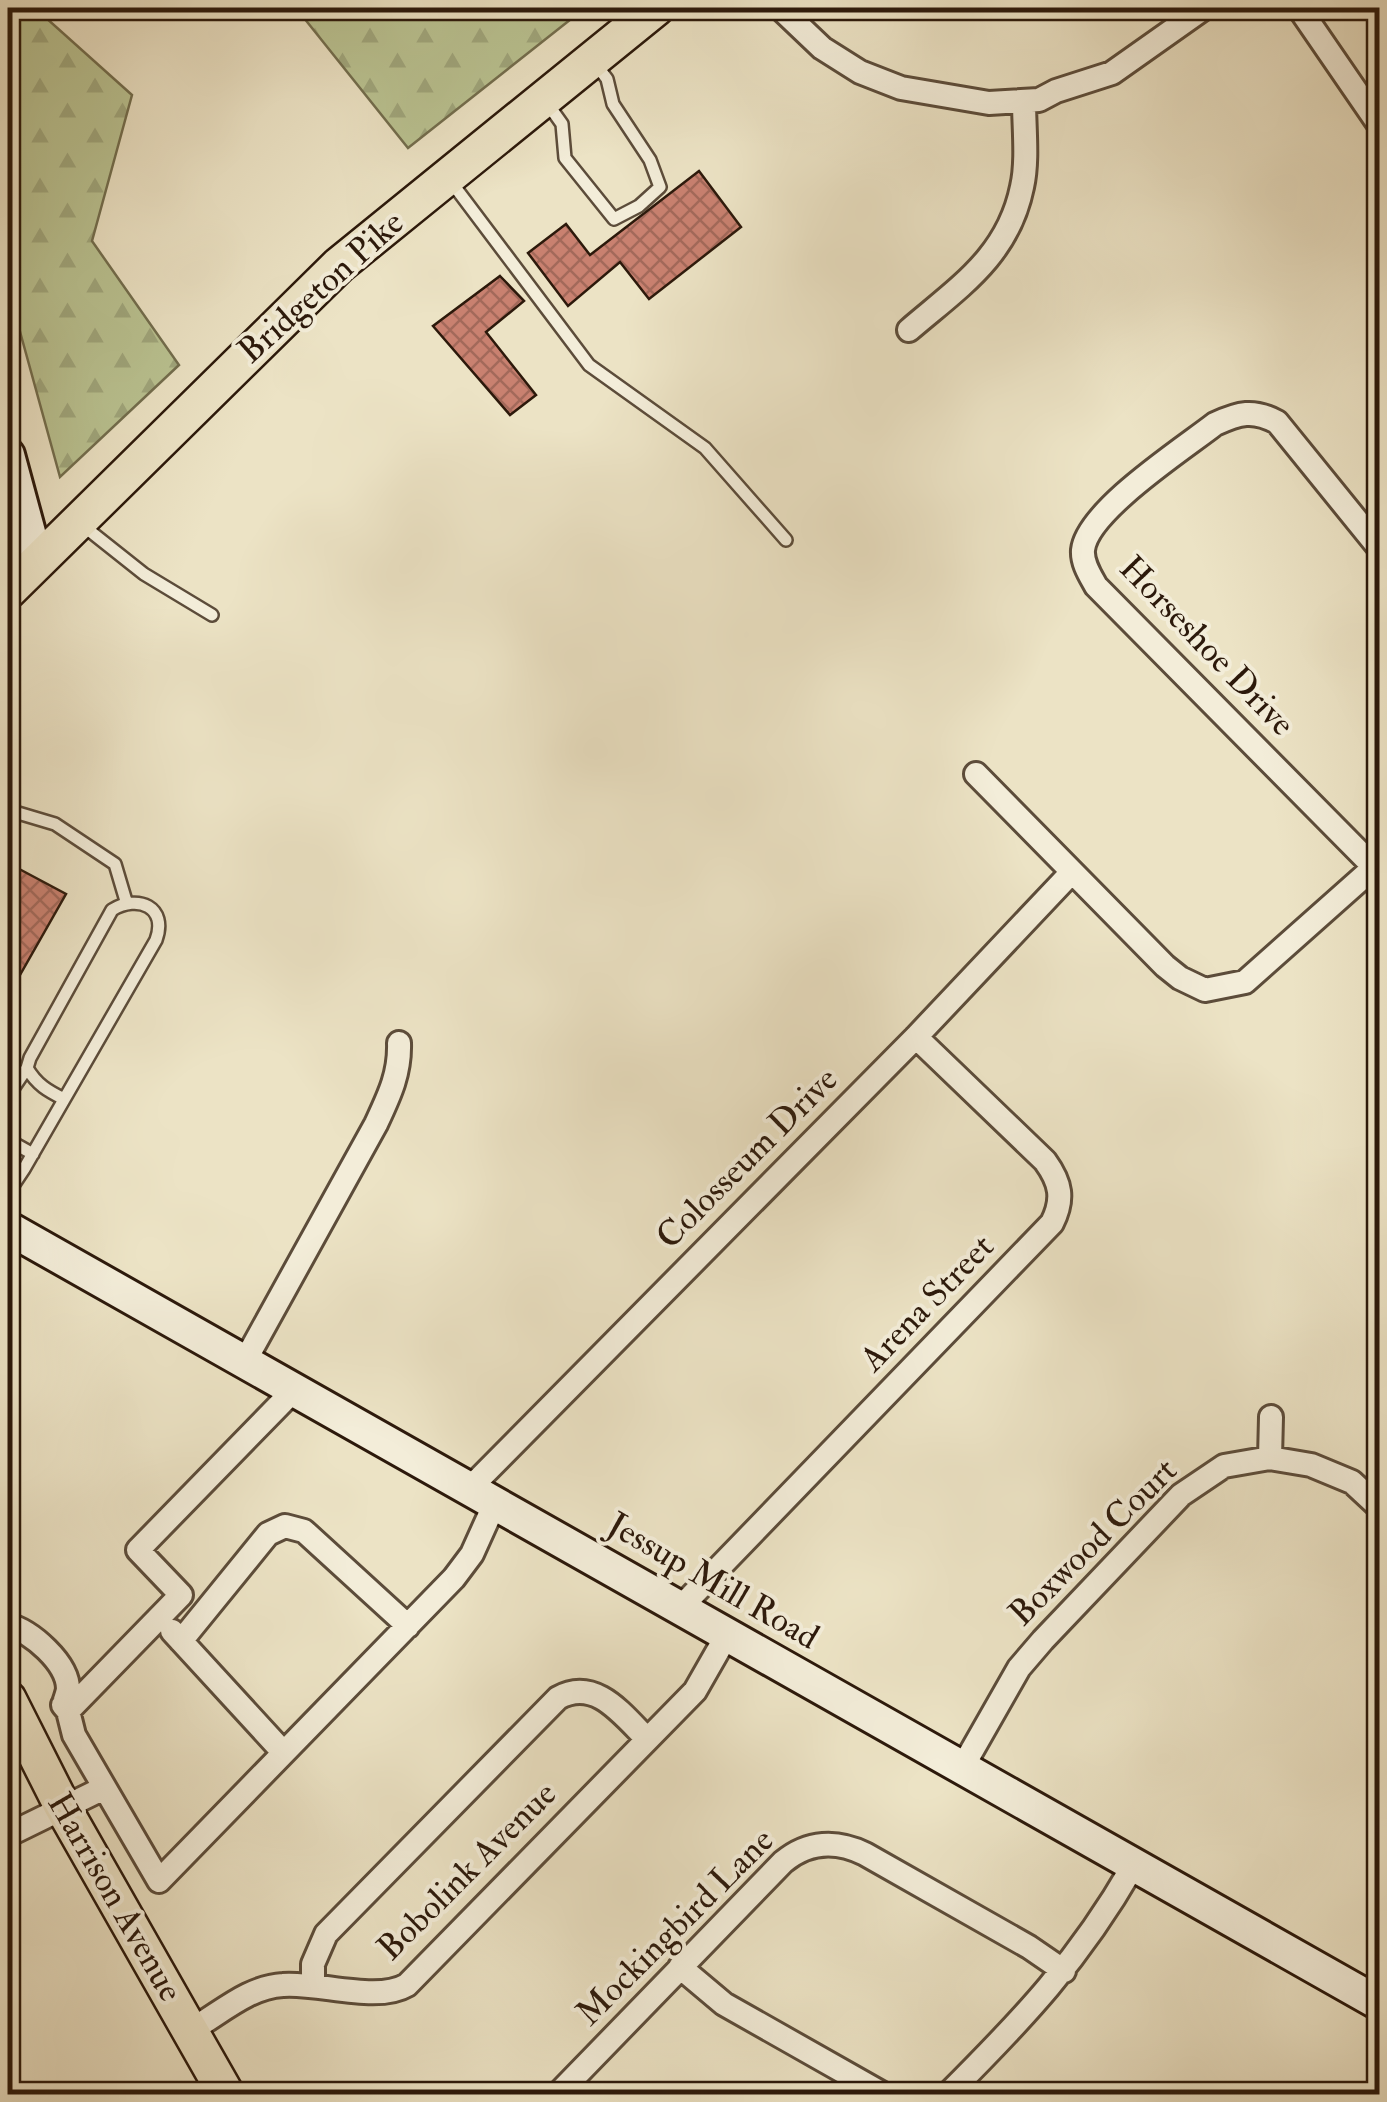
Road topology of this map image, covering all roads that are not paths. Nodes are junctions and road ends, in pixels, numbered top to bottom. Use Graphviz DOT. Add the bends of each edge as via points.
graph roads {
  1 [pos="656,8"];
  2 [pos="780,8"];
  3 [pos="1204,8"];
  4 [pos="1299,8"];
  5 [pos="592,58"];
  6 [pos="543,98"];
  7 [pos="1024,102"];
  8 [pos="1380,126"];
  9 [pos="447,176"];
  10 [pos="909,330"];
  11 [pos="8,454"];
  12 [pos="78,522"];
  13 [pos="786,540"];
  14 [pos="1380,550"];
  15 [pos="37,562"];
  16 [pos="8,591"];
  17 [pos="212,615"];
  18 [pos="976,774"];
  19 [pos="8,810"];
  20 [pos="1377,865"];
  21 [pos="1071,873"];
  22 [pos="126,901"];
  23 [pos="916,1036"];
  24 [pos="399,1043"];
  25 [pos="28,1068"];
  26 [pos="8,1096"];
  27 [pos="64,1099"];
  28 [pos="8,1140"];
  29 [pos="33,1154"];
  30 [pos="8,1193"];
  31 [pos="8,1228"];
  32 [pos="244,1361"];
  33 [pos="295,1389"];
  34 [pos="1272,1417"];
  35 [pos="1270,1458"];
  36 [pos="482,1496"];
  37 [pos="1380,1508"];
  38 [pos="181,1595"];
  39 [pos="680,1608"];
  40 [pos="203,1614"];
  41 [pos="159,1618"];
  42 [pos="8,1625"];
  43 [pos="408,1626"];
  44 [pos="727,1635"];
  45 [pos="181,1640"];
  46 [pos="8,1698"];
  47 [pos="68,1711"];
  48 [pos="647,1739"];
  49 [pos="283,1752"];
  50 [pos="962,1768"];
  51 [pos="104,1788"];
  52 [pos="62,1806"];
  53 [pos="8,1836"];
  54 [pos="1133,1866"];
  55 [pos="680,1967"];
  56 [pos="1064,1971"];
  57 [pos="314,1986"];
  58 [pos="1380,2004"];
  59 [pos="192,2030"];
  60 [pos="568,2091"];
  61 [pos="226,2094"];
  62 [pos="883,2094"];
  63 [pos="948,2094"];
  1 -- 5 [label="main road, Bridgeton Pike"];
  2 -- 7 [label="street" via="822,48 880,80 967,102"];
  3 -- 7 [label="street" via="1112,73"];
  4 -- 8 [label="street"];
  5 -- 6 [label="main road, Bridgeton Pike"];
  5 -- 6 [label="lane" via="660,187 639,206 614,219 565,158 562,124"];
  6 -- 9 [label="main road, Bridgeton Pike"];
  7 -- 10 [label="street" via="1023,186 1000,247"];
  9 -- 12 [label="main road, Bridgeton Pike" via="296,305"];
  9 -- 13 [label="lane" via="590,365 705,448"];
  11 -- 15 [label="street"];
  12 -- 15 [label="main road, Bridgeton Pike"];
  12 -- 17 [label="lane" via="144,574"];
  14 -- 20 [label="street, Horseshoe Drive" via="1288,433 1257,412 1215,424 1104,512 1082,554 1096,586"];
  15 -- 16 [label="main road, Bridgeton Pike"];
  18 -- 21 [label="street"];
  19 -- 22 [label="lane" via="55,824 115,864"];
  20 -- 21 [label="street" via="1245,982 1204,990 1165,966"];
  21 -- 23 [label="street, Colosseum Drive"];
  22 -- 25 [label="lane" via="112,910"];
  22 -- 27 [label="lane" via="154,911 159,931"];
  23 -- 36 [label="street, Colosseum Drive"];
  23 -- 39 [label="street, Arena Street" via="1045,1162 1058,1179 1061,1204 1052,1223"];
  24 -- 32 [label="street" via="395,1084 376,1124"];
  25 -- 26 [label="lane"];
  25 -- 27 [label="lane" via="41,1087"];
  27 -- 29 [label="lane"];
  28 -- 29 [label="lane"];
  29 -- 30 [label="lane"];
  31 -- 32 [label="street, Jessup Mill Road"];
  32 -- 33 [label="street, Jessup Mill Road"];
  33 -- 36 [label="street, Jessup Mill Road"];
  33 -- 38 [label="street" via="138,1550"];
  34 -- 35 [label="street"];
  35 -- 37 [label="street, Boxwood Court" via="1352,1482"];
  35 -- 50 [label="street, Boxwood Court" via="1224,1466 1181,1494 1020,1668"];
  36 -- 39 [label="street, Jessup Mill Road"];
  36 -- 43 [label="street" via="467,1562"];
  38 -- 40 [label="street"];
  38 -- 41 [label="street"];
  39 -- 44 [label="street, Jessup Mill Road"];
  40 -- 43 [label="street" via="268,1534 285,1526 304,1532"];
  40 -- 45 [label="street"];
  41 -- 45 [label="street"];
  41 -- 47 [label="street"];
  42 -- 47 [label="street" via="29,1635 61,1669"];
  43 -- 49 [label="street"];
  44 -- 48 [label="street, Bobolink Avenue" via="695,1692"];
  44 -- 50 [label="street, Jessup Mill Road"];
  45 -- 49 [label="street"];
  46 -- 52 [label="main road, Harrison Avenue"];
  47 -- 51 [label="street"];
  48 -- 57 [label="street, Bobolink Avenue" via="407,1985 387,1992"];
  48 -- 57 [label="street" via="598,1694 584,1690 558,1698 326,1934"];
  49 -- 51 [label="street" via="158,1881"];
  50 -- 54 [label="street, Jessup Mill Road"];
  51 -- 52 [label="street"];
  52 -- 53 [label="street"];
  52 -- 59 [label="main road, Harrison Avenue"];
  54 -- 56 [label="street"];
  54 -- 58 [label="street, Jessup Mill Road"];
  55 -- 56 [label="street, Mockingbird Lane" via="790,1856 830,1844 865,1854"];
  55 -- 60 [label="street, Mockingbird Lane"];
  55 -- 62 [label="street" via="724,2004"];
  56 -- 63 [label="street"];
  57 -- 59 [label="street, Bobolink Avenue" via="250,1992"];
  59 -- 61 [label="main road, Harrison Avenue"];
}
